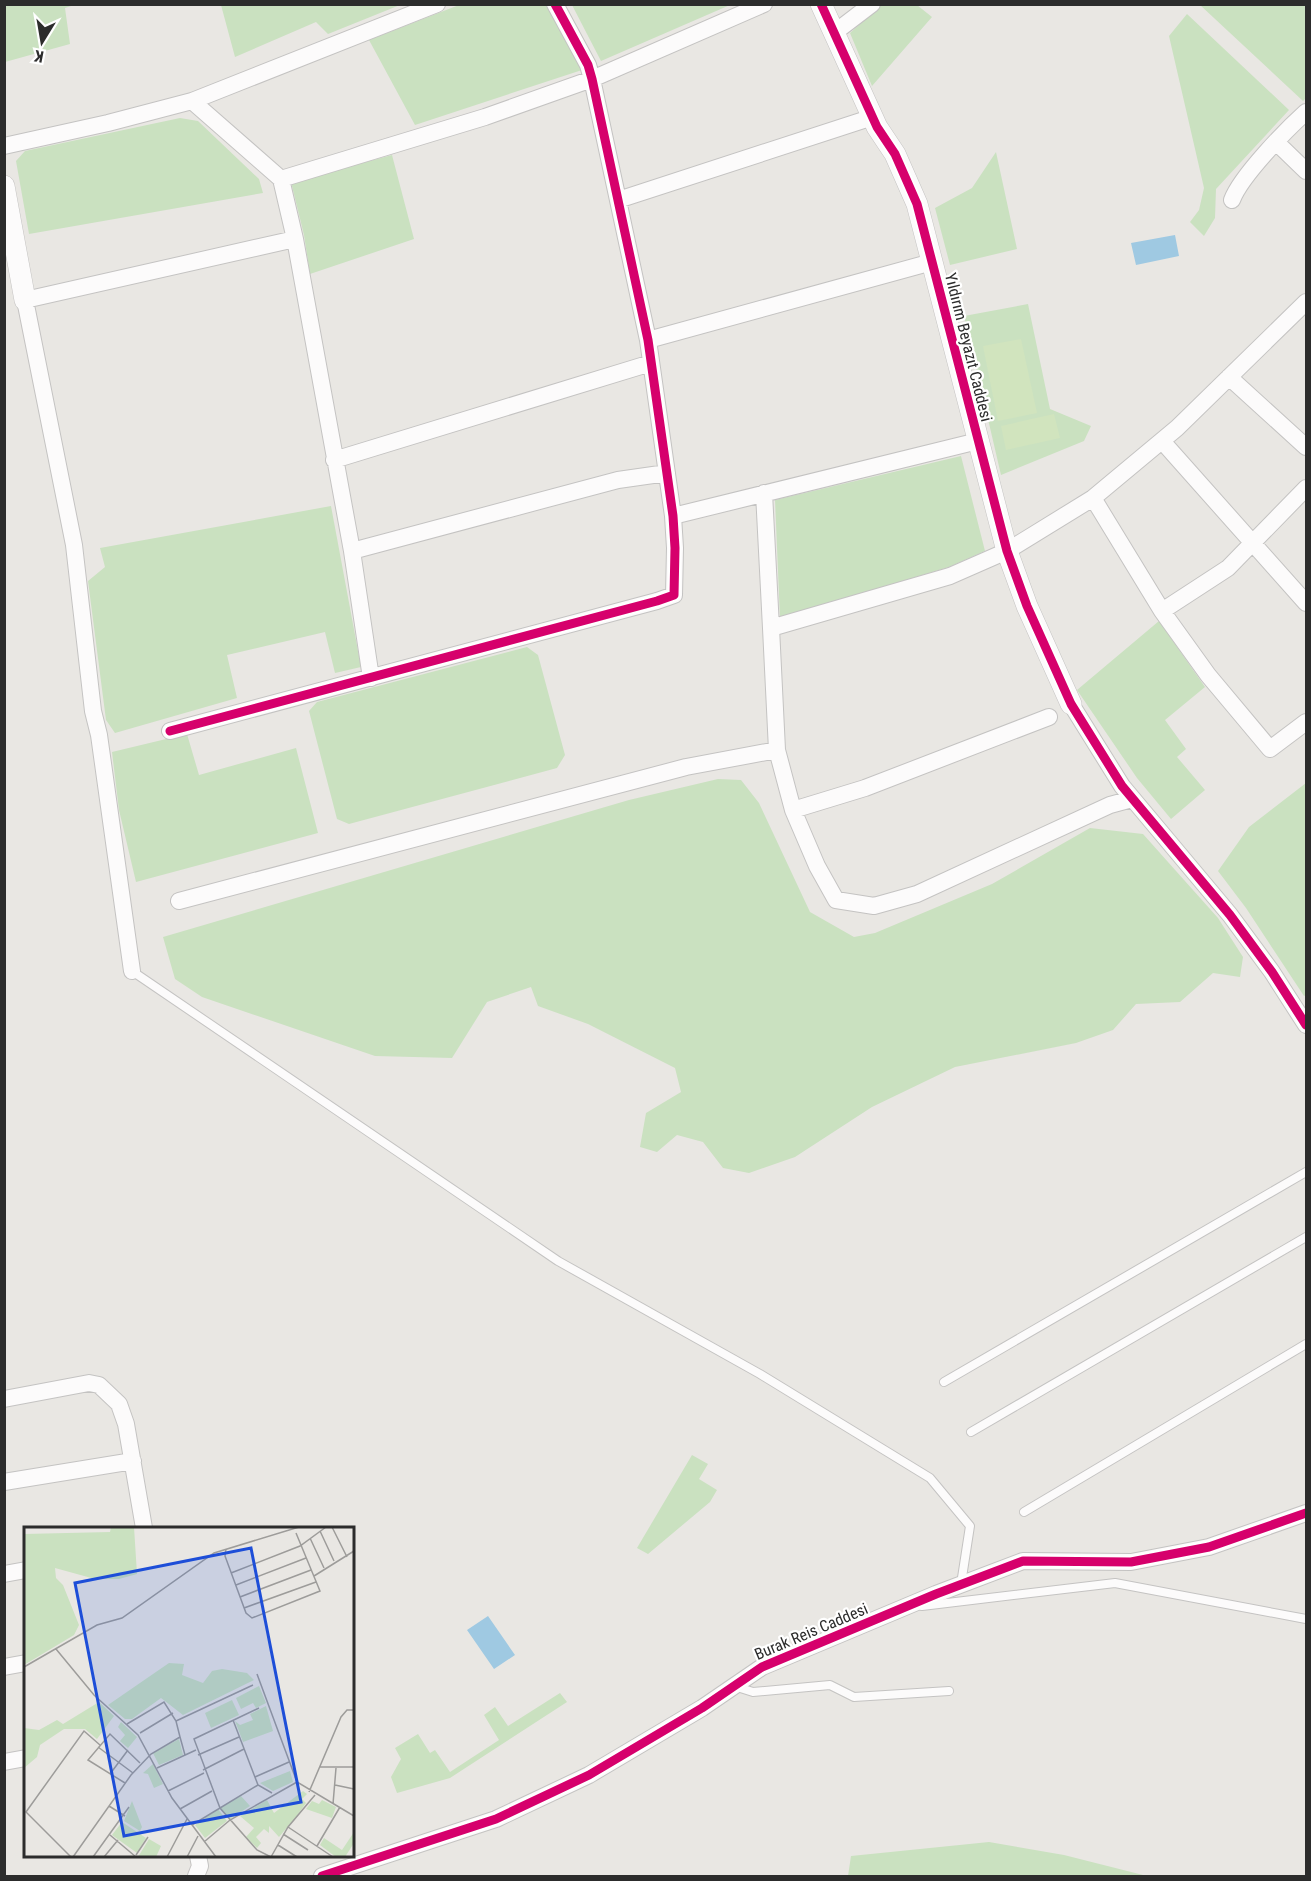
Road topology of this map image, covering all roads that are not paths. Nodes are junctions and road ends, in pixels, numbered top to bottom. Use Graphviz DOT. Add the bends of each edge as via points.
graph roads {
  1 [pos="437,4"];
  2 [pos="555,4"];
  3 [pos="764,4"];
  4 [pos="821,4"];
  5 [pos="872,4"];
  6 [pos="834,33"];
  7 [pos="592,79"];
  8 [pos="192,101"];
  9 [pos="1306,112"];
  10 [pos="873,117"];
  11 [pos="1276,142"];
  12 [pos="4,146"];
  13 [pos="1306,171"];
  14 [pos="281,179"];
  15 [pos="4,186"];
  16 [pos="618,200"];
  17 [pos="1232,200"];
  18 [pos="295,239"];
  19 [pos="932,262"];
  20 [pos="26,300"];
  21 [pos="1306,302"];
  22 [pos="648,340"];
  23 [pos="651,363"];
  24 [pos="1229,377"];
  25 [pos="978,441"];
  26 [pos="1162,441"];
  27 [pos="1306,447"];
  28 [pos="334,460"];
  29 [pos="667,473"];
  30 [pos="1306,488"];
  31 [pos="764,493"];
  32 [pos="1093,498"];
  33 [pos="673,516"];
  34 [pos="1254,544"];
  35 [pos="352,551"];
  36 [pos="1007,551"];
  37 [pos="1306,603"];
  38 [pos="1162,611"];
  39 [pos="771,628"];
  40 [pos="371,678"];
  41 [pos="1071,704"];
  42 [pos="1049,717"];
  43 [pos="1306,722"];
  44 [pos="170,731"];
  45 [pos="777,750"];
  46 [pos="1132,799"];
  47 [pos="793,810"];
  48 [pos="179,901"];
  49 [pos="132,971"];
  50 [pos="1306,1025"];
  51 [pos="1306,1172"];
  52 [pos="1306,1237"];
  53 [pos="1306,1344"];
  54 [pos="944,1382"];
  55 [pos="4,1399"];
  56 [pos="971,1431"];
  57 [pos="132,1461"];
  58 [pos="4,1482"];
  59 [pos="1024,1512"];
  60 [pos="1306,1513"];
  61 [pos="144,1527"];
  62 [pos="24,1570"];
  63 [pos="4,1574"];
  64 [pos="961,1584"];
  65 [pos="901,1608"];
  66 [pos="1306,1619"];
  67 [pos="24,1663"];
  68 [pos="4,1667"];
  69 [pos="734,1686"];
  70 [pos="949,1690"];
  71 [pos="24,1758"];
  72 [pos="4,1762"];
  73 [pos="198,1857"];
  74 [pos="196,1876"];
  75 [pos="322,1876"];
  1 -- 8 [label="street"];
  2 -- 7 [label="street" via="588,64"];
  3 -- 7 [label="street"];
  4 -- 6 [label="street, Yıldırım Beyazıt Caddesi"];
  5 -- 6 [label="street"];
  6 -- 10 [label="street, Yıldırım Beyazıt Caddesi"];
  7 -- 14 [label="street" via="484,117"];
  7 -- 16 [label="street"];
  8 -- 12 [label="street"];
  8 -- 14 [label="street"];
  9 -- 11 [label="street"];
  10 -- 16 [label="street"];
  10 -- 19 [label="street, Yıldırım Beyazıt Caddesi" via="917,204"];
  11 -- 13 [label="street"];
  11 -- 17 [label="street" via="1236,189"];
  14 -- 18 [label="street"];
  15 -- 20 [label="street"];
  16 -- 22 [label="street"];
  18 -- 20 [label="street"];
  18 -- 28 [label="street"];
  19 -- 22 [label="street"];
  19 -- 25 [label="street, Yıldırım Beyazıt Caddesi"];
  20 -- 49 [label="street" via="74,545 93,711"];
  21 -- 24 [label="street"];
  22 -- 23 [label="street"];
  23 -- 28 [label="street"];
  23 -- 29 [label="street"];
  24 -- 26 [label="street"];
  24 -- 27 [label="street"];
  25 -- 31 [label="street"];
  25 -- 36 [label="street, Yıldırım Beyazıt Caddesi"];
  26 -- 32 [label="street"];
  26 -- 34 [label="street"];
  28 -- 35 [label="street"];
  29 -- 33 [label="street"];
  29 -- 35 [label="street" via="618,480"];
  30 -- 34 [label="street"];
  31 -- 33 [label="street"];
  31 -- 39 [label="street"];
  32 -- 36 [label="street"];
  32 -- 38 [label="street"];
  33 -- 40 [label="street" via="674,595"];
  34 -- 37 [label="street"];
  34 -- 38 [label="street" via="1228,568"];
  35 -- 40 [label="street"];
  36 -- 39 [label="street" via="950,576"];
  36 -- 41 [label="street, Yıldırım Beyazıt Caddesi"];
  38 -- 43 [label="street" via="1208,675 1270,749"];
  39 -- 45 [label="street"];
  40 -- 44 [label="street"];
  41 -- 46 [label="street"];
  42 -- 47 [label="street" via="865,788"];
  45 -- 47 [label="street"];
  45 -- 48 [label="street" via="686,767"];
  46 -- 47 [label="street" via="1110,805 917,894 874,906 836,900"];
  46 -- 50 [label="street" via="1230,915"];
  49 -- 64 [label="lane" via="558,1261 760,1374 930,1478 970,1526"];
  51 -- 54 [label="lane"];
  52 -- 56 [label="lane"];
  53 -- 59 [label="lane"];
  55 -- 57 [label="street" via="89,1383 99,1385 119,1404"];
  57 -- 58 [label="street"];
  57 -- 61 [label="street"];
  60 -- 64 [label="street, Burak Reis Caddesi" via="1209,1547 1131,1562 1023,1561"];
  62 -- 63 [label="street"];
  64 -- 65 [label="street, Burak Reis Caddesi"];
  65 -- 66 [label="lane" via="1115,1583"];
  65 -- 69 [label="street, Burak Reis Caddesi" via="762,1667"];
  67 -- 68 [label="street"];
  69 -- 70 [label="lane" via="753,1692 830,1685 854,1697"];
  69 -- 75 [label="street, Burak Reis Caddesi" via="589,1775 496,1820"];
  71 -- 72 [label="street"];
  73 -- 74 [label="street"];
}
